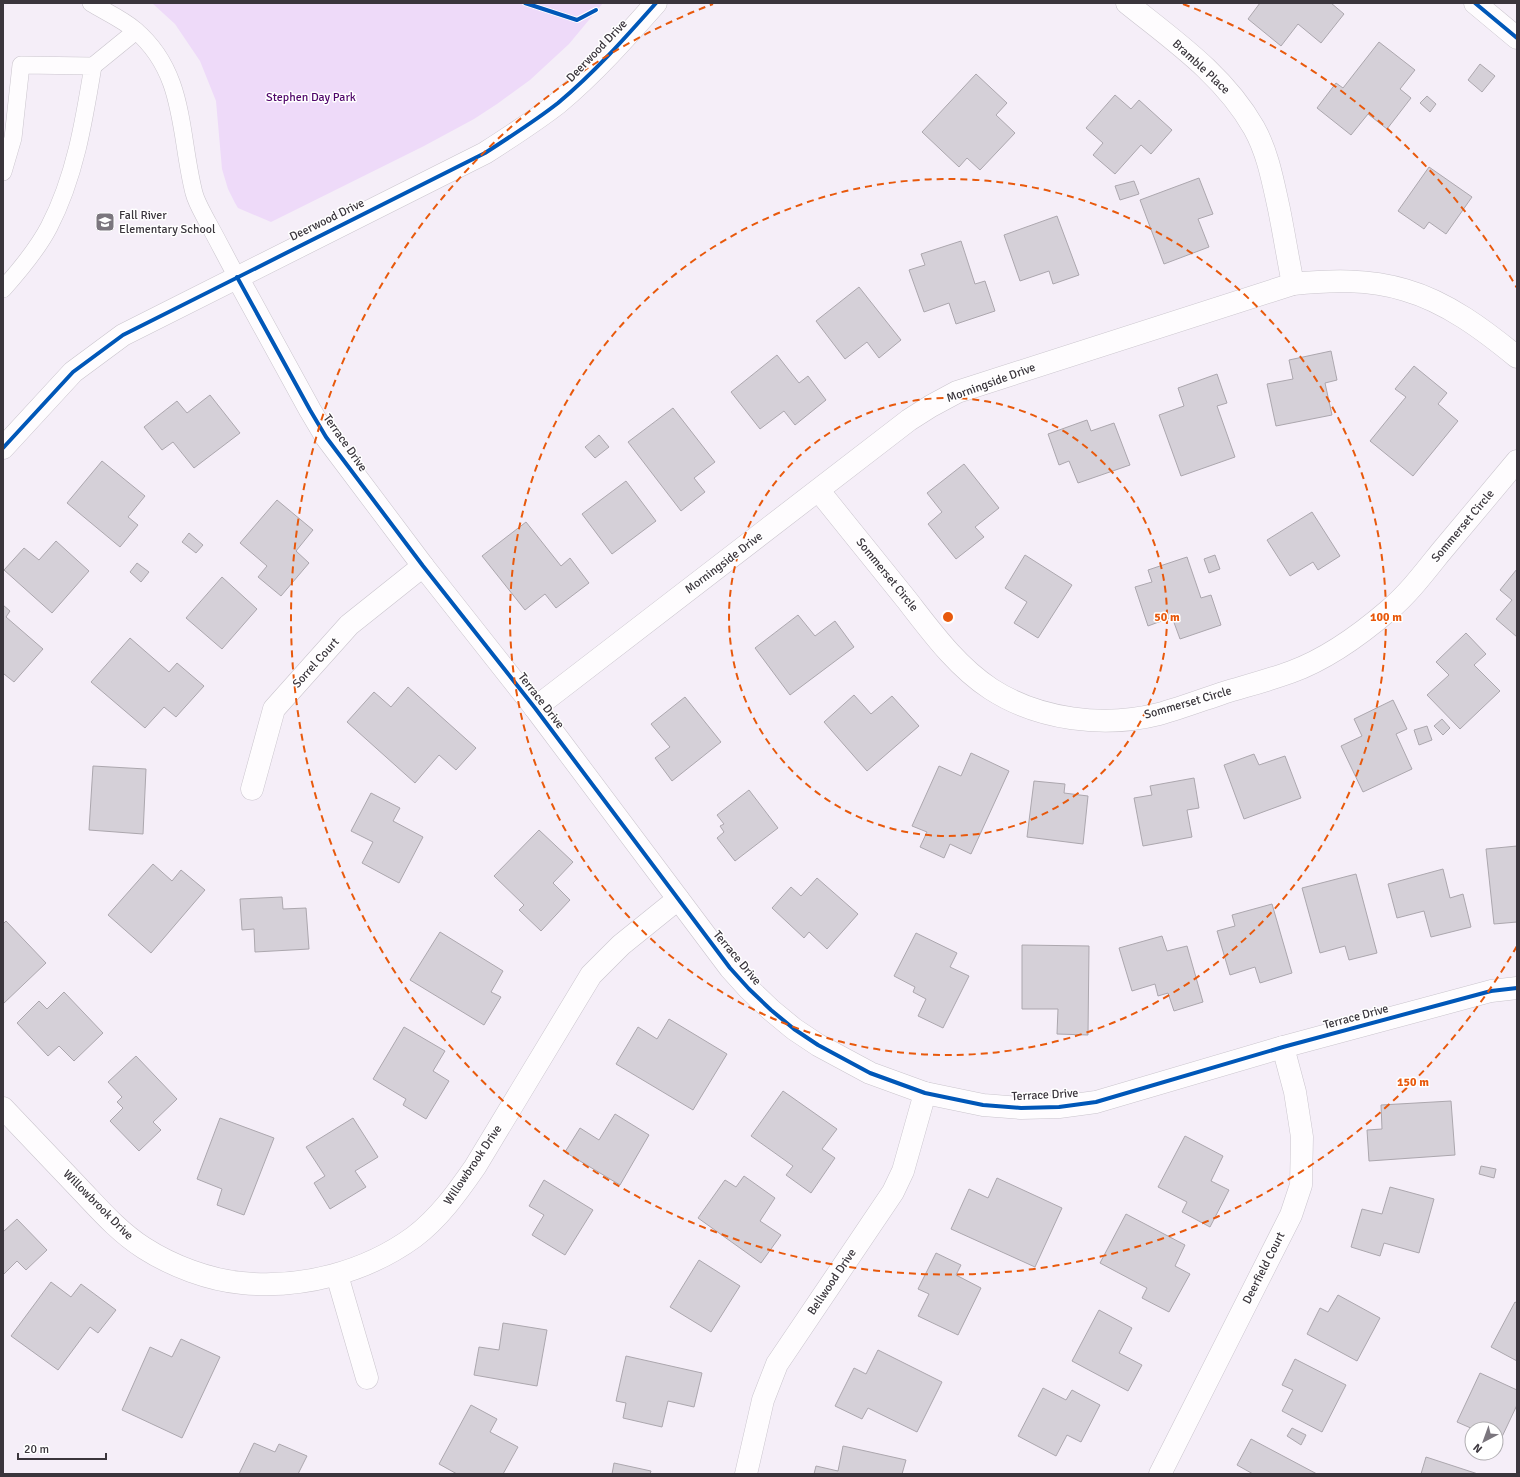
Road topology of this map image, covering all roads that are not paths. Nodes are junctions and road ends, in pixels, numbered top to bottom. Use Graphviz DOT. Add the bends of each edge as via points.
graph roads {
  1 [pos="91,3"];
  2 [pos="656,3"];
  3 [pos="1127,3"];
  4 [pos="1481,5"];
  5 [pos="136,31"];
  6 [pos="1517,38"];
  7 [pos="93,66"];
  8 [pos="3,172"];
  9 [pos="237,277"];
  10 [pos="1293,284"];
  11 [pos="3,289"];
  12 [pos="1517,357"];
  13 [pos="3,448"];
  14 [pos="1517,461"];
  15 [pos="819,491"];
  16 [pos="423,566"];
  17 [pos="535,708"];
  18 [pos="252,789"];
  19 [pos="678,899"];
  20 [pos="1517,988"];
  21 [pos="1283,1047"];
  22 [pos="925,1093"];
  23 [pos="3,1108"];
  24 [pos="337,1275"];
  25 [pos="367,1378"];
  26 [pos="746,1474"];
  27 [pos="1160,1474"];
  1 -- 5 [label="lane"];
  2 -- 9 [label="street, Deerwood Drive" via="600,65 552,108 509,138 485,153"];
  3 -- 10 [label="street, Bramble Place" via="1215,77 1255,128 1271,170"];
  4 -- 6 [label="street"];
  5 -- 7 [label="lane"];
  5 -- 9 [label="lane" via="152,46 174,86 194,193"];
  7 -- 8 [label="lane" via="21,65 13,138"];
  7 -- 11 [label="lane" via="80,142 61,200 33,252"];
  9 -- 13 [label="street, Deerwood Drive" via="123,335 72,372"];
  9 -- 16 [label="street, Terrace Drive" via="326,437"];
  10 -- 12 [label="street, Morningside Drive" via="1353,281 1406,290 1432,300 1464,318"];
  10 -- 15 [label="street, Morningside Drive" via="957,392 909,420"];
  14 -- 15 [label="street, Sommerset Circle" via="1392,608 1342,645 1292,672 1158,714 1112,720 1066,717 1042,712 1010,699 980,681 945,648"];
  15 -- 17 [label="street, Morningside Drive"];
  16 -- 17 [label="street, Terrace Drive"];
  16 -- 18 [label="street, Sorrel Court" via="349,624 274,709"];
  17 -- 19 [label="street, Terrace Drive"];
  19 -- 22 [label="street, Terrace Drive" via="730,968 771,1010 794,1029 818,1046 870,1073"];
  19 -- 24 [label="street, Willowbrook Drive" via="621,945 591,975 475,1167 438,1215 414,1237 392,1251"];
  20 -- 21 [label="street, Terrace Drive" via="1491,991"];
  21 -- 22 [label="street, Terrace Drive" via="1096,1102 1059,1107 1021,1108 991,1105"];
  21 -- 27 [label="street, Deerfield Court" via="1297,1100 1302,1137 1302,1175 1298,1197"];
  22 -- 26 [label="street, Bellwood Drive" via="903,1171 893,1192 777,1364 763,1400"];
  23 -- 24 [label="street, Willowbrook Drive" via="118,1228 144,1248 169,1262 214,1278 242,1283 290,1283"];
  24 -- 25 [label="street"];
}
